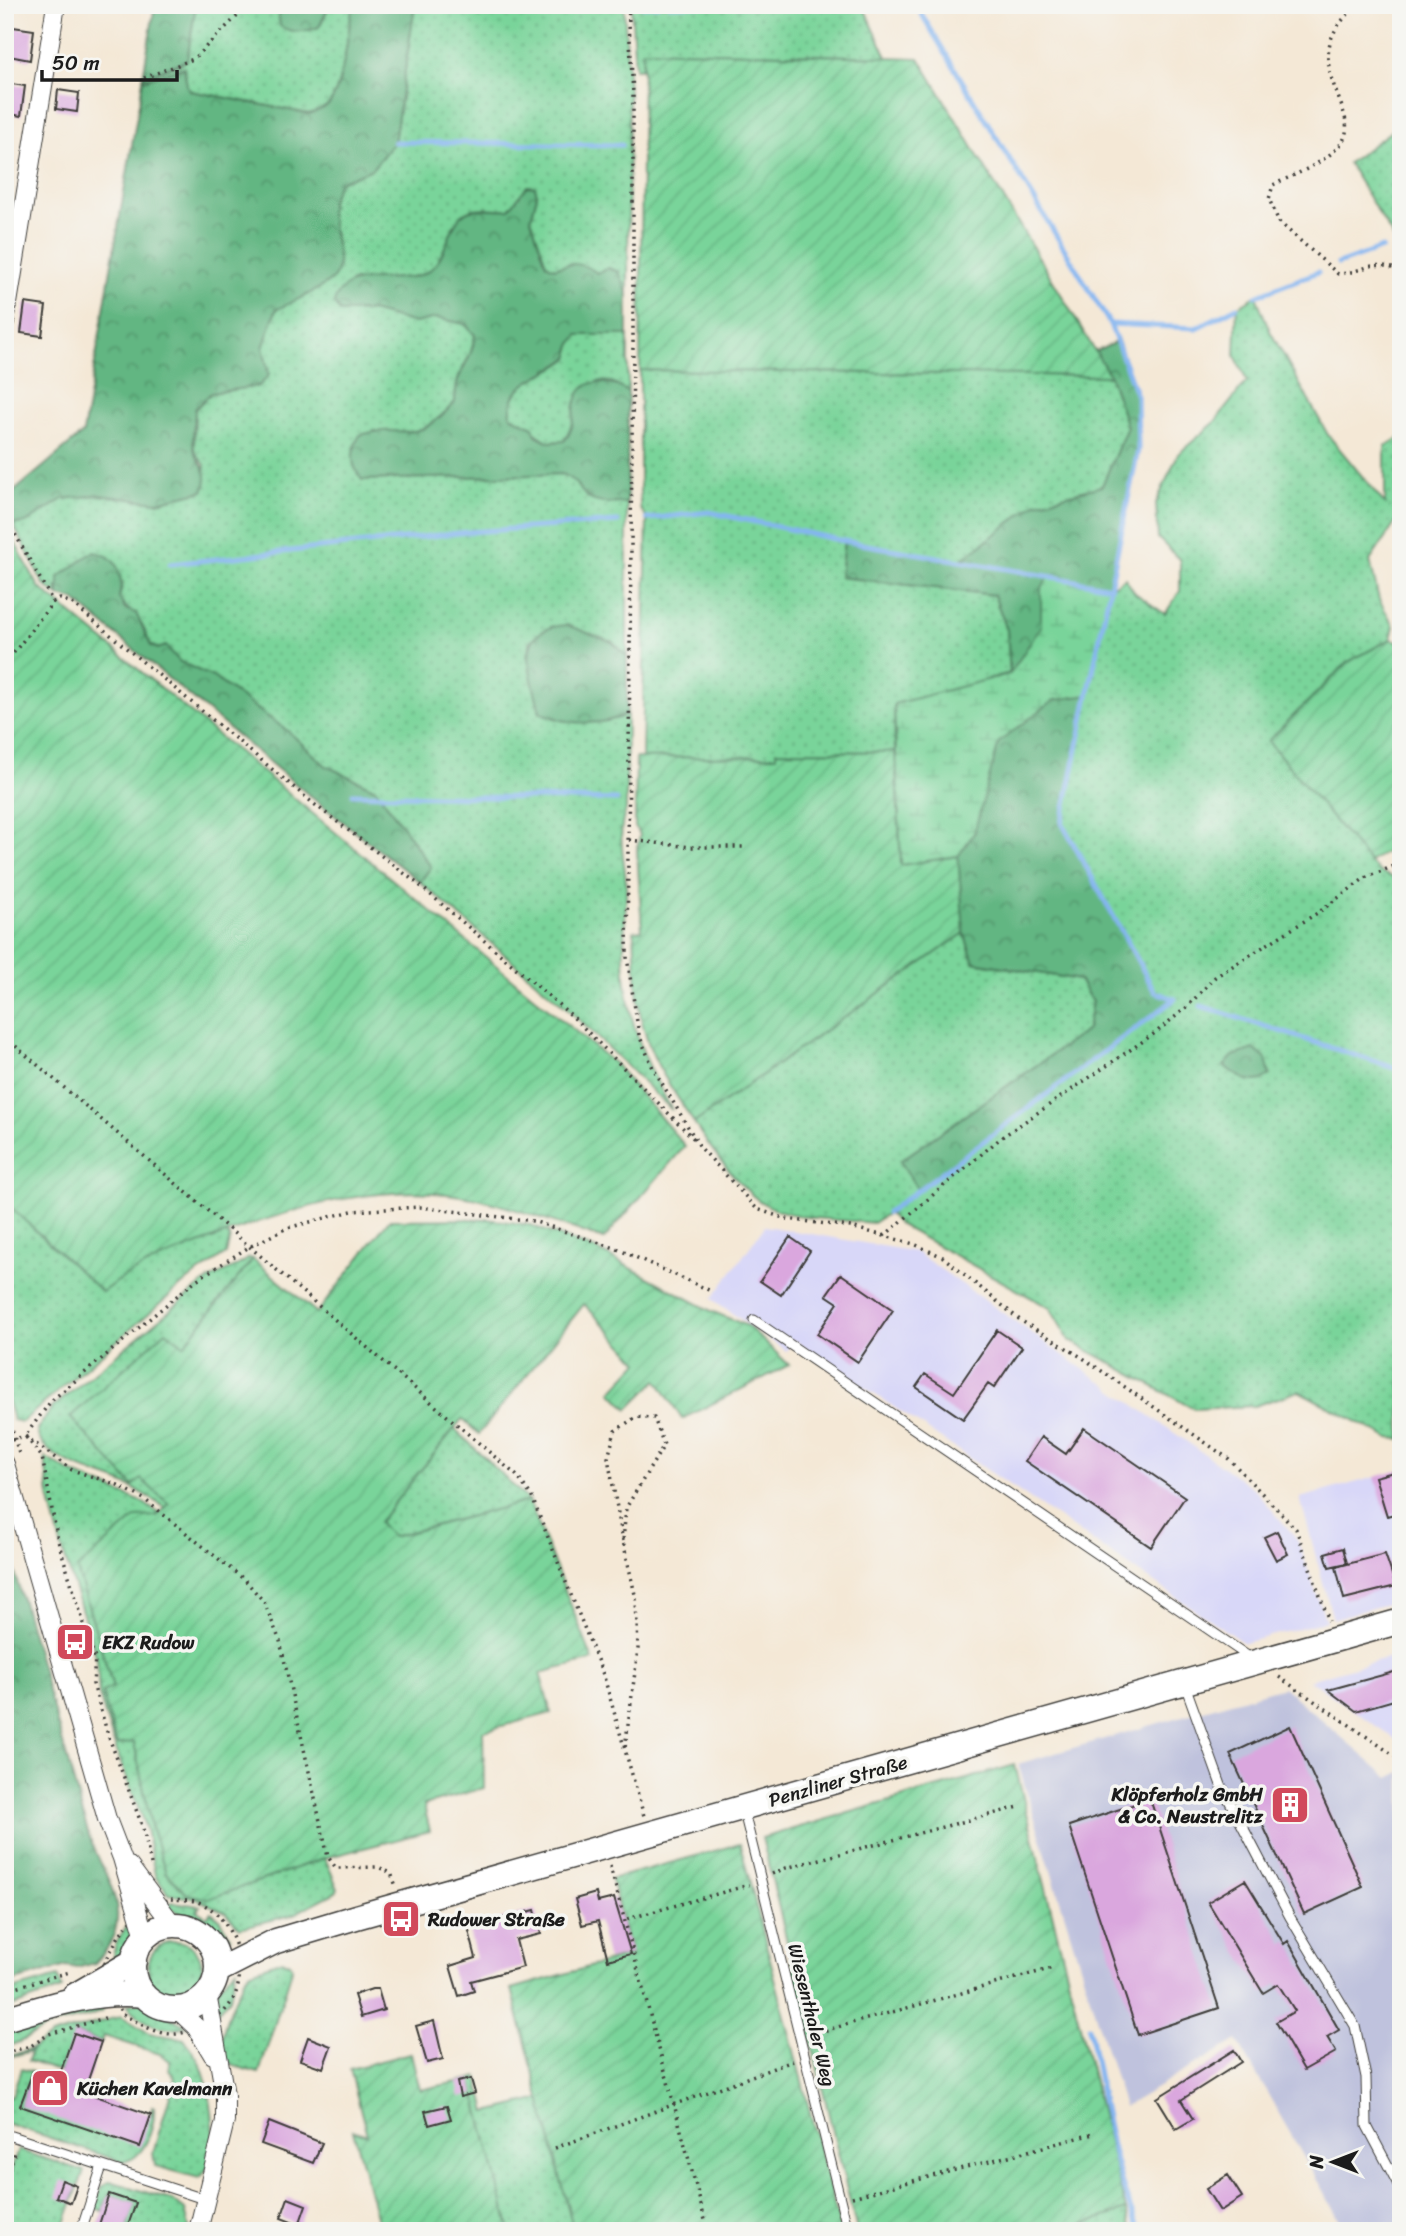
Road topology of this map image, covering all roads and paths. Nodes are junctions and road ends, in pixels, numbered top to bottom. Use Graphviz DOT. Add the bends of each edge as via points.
graph roads {
  1 [pos="56,5"];
  2 [pos="249,5"];
  3 [pos="628,5"];
  4 [pos="1359,5"];
  5 [pos="144,78"];
  6 [pos="1401,272"];
  7 [pos="5,322"];
  8 [pos="5,516"];
  9 [pos="52,602"];
  10 [pos="5,664"];
  11 [pos="629,840"];
  12 [pos="743,847"];
  13 [pos="1401,863"];
  14 [pos="5,1037"];
  15 [pos="701,1147"];
  16 [pos="884,1236"];
  17 [pos="249,1247"];
  18 [pos="711,1291"];
  19 [pos="754,1320"];
  20 [pos="25,1436"];
  21 [pos="5,1442"];
  22 [pos="5,1464"];
  23 [pos="623,1541"];
  24 [pos="1401,1621"];
  25 [pos="1336,1640"];
  26 [pos="1256,1662"];
  27 [pos="1184,1683"];
  28 [pos="625,1750"];
  29 [pos="1401,1760"];
  30 [pos="1019,1807"];
  31 [pos="743,1808"];
  32 [pos="649,1835"];
  33 [pos="604,1848"];
  34 [pos="122,1857"];
  35 [pos="761,1880"];
  36 [pos="154,1898"];
  37 [pos="402,1904"];
  38 [pos="627,1919"];
  39 [pos="173,1925"];
  40 [pos="143,1926"];
  41 [pos="208,1940"];
  42 [pos="237,1951"];
  43 [pos="134,1961"];
  44 [pos="1054,1968"];
  45 [pos="217,1971"];
  46 [pos="80,1972"];
  47 [pos="109,1983"];
  48 [pos="5,1990"];
  49 [pos="207,1994"];
  50 [pos="144,1995"];
  51 [pos="177,2008"];
  52 [pos="5,2019"];
  53 [pos="203,2024"];
  54 [pos="800,2037"];
  55 [pos="5,2053"];
  56 [pos="805,2057"];
  57 [pos="675,2104"];
  58 [pos="5,2134"];
  59 [pos="1093,2134"];
  60 [pos="19,2139"];
  61 [pos="555,2148"];
  62 [pos="102,2165"];
  63 [pos="5,2182"];
  64 [pos="1401,2190"];
  65 [pos="207,2200"];
  66 [pos="840,2200"];
  67 [pos="845,2218"];
  68 [pos="81,2231"];
  69 [pos="198,2231"];
  70 [pos="708,2231"];
  71 [pos="808,2231"];
  72 [pos="848,2231"];
  1 -- 7 [label="street"];
  2 -- 5 [label="path" via="193,59"];
  3 -- 11 [label="path" via="633,94"];
  4 -- 6 [label="path" via="1345,15 1328,43 1329,75 1345,123 1345,139 1333,153 1273,186 1269,199 1279,222 1338,274 1371,264"];
  8 -- 9 [label="path"];
  9 -- 10 [label="path"];
  9 -- 15 [label="path" via="72,603 314,804 417,883 572,1016"];
  11 -- 12 [label="path"];
  11 -- 15 [label="path" via="627,957 639,1035 653,1068"];
  13 -- 16 [label="path" via="1365,878 1215,977 1155,1033 1003,1138"];
  14 -- 17 [label="path"];
  15 -- 16 [label="path" via="757,1209 786,1219"];
  16 -- 25 [label="path" via="943,1257 1020,1320 1229,1459 1296,1529"];
  17 -- 18 [label="path" via="287,1228 352,1211 420,1207 533,1221 615,1248"];
  17 -- 20 [label="path" via="196,1280 51,1401"];
  17 -- 28 [label="path" via="516,1475 531,1495 604,1676"];
  19 -- 26 [label="lane"];
  20 -- 21 [label="path"];
  20 -- 36 [label="path" via="42,1457 58,1541 94,1659 93,1684 143,1828"];
  20 -- 37 [label="path" via="72,1470 144,1499 246,1581 264,1602 280,1641 328,1857 336,1868 378,1867 391,1873"];
  22 -- 34 [label="street" via="107,1819"];
  23 -- 23 [label="path" via="626,1508 664,1445 654,1418 636,1417 615,1431 611,1444 608,1458"];
  23 -- 28 [label="path" via="636,1599 638,1649"];
  24 -- 25 [label="main road, Penzliner Straße"];
  25 -- 26 [label="main road, Penzliner Straße"];
  26 -- 27 [label="main road, Penzliner Straße"];
  26 -- 29 [label="path"];
  27 -- 31 [label="main road, Penzliner Straße"];
  27 -- 64 [label="lane" via="1221,1785 1290,1917 1355,2026 1366,2077 1367,2126"];
  28 -- 32 [label="path"];
  30 -- 35 [label="path" via="786,1868"];
  31 -- 32 [label="main road, Penzliner Straße"];
  31 -- 35 [label="lane, Wiesenthaler Weg"];
  32 -- 33 [label="main road, Penzliner Straße"];
  33 -- 37 [label="main road, Penzliner Straße"];
  33 -- 38 [label="path"];
  34 -- 36 [label="street"];
  34 -- 40 [label="street"];
  35 -- 38 [label="path"];
  35 -- 54 [label="lane, Wiesenthaler Weg"];
  36 -- 39 [label="street"];
  36 -- 40 [label="path"];
  36 -- 42 [label="path" via="198,1902 225,1920"];
  37 -- 42 [label="main road, Penzliner Straße"];
  38 -- 57 [label="path"];
  39 -- 40 [label="main road"];
  39 -- 41 [label="main road" via="194,1930"];
  40 -- 43 [label="main road"];
  40 -- 47 [label="path" via="123,1926"];
  41 -- 42 [label="main road"];
  41 -- 45 [label="main road"];
  42 -- 45 [label="main road, Penzliner Straße"];
  42 -- 53 [label="path" via="239,1977 229,2006"];
  43 -- 47 [label="main road"];
  43 -- 50 [label="main road" via="134,1974"];
  44 -- 54 [label="path"];
  45 -- 49 [label="main road"];
  46 -- 48 [label="path"];
  47 -- 50 [label="main road"];
  47 -- 52 [label="main road"];
  47 -- 53 [label="path" via="149,2029 176,2034"];
  47 -- 55 [label="path" via="49,2034 31,2046"];
  49 -- 51 [label="main road" via="193,2005"];
  49 -- 53 [label="street"];
  50 -- 51 [label="main road" via="161,2006"];
  51 -- 53 [label="street"];
  53 -- 65 [label="street" via="225,2095 225,2121"];
  54 -- 56 [label="lane, Wiesenthaler Weg"];
  56 -- 57 [label="path"];
  56 -- 66 [label="lane, Wiesenthaler Weg"];
  57 -- 61 [label="path"];
  57 -- 70 [label="path"];
  58 -- 60 [label="lane"];
  59 -- 66 [label="path"];
  60 -- 62 [label="lane"];
  60 -- 63 [label="path"];
  62 -- 65 [label="lane"];
  62 -- 68 [label="lane"];
  65 -- 69 [label="street"];
  66 -- 67 [label="lane, Wiesenthaler Weg"];
  67 -- 71 [label="path"];
  67 -- 72 [label="lane, Wiesenthaler Weg"];
}
